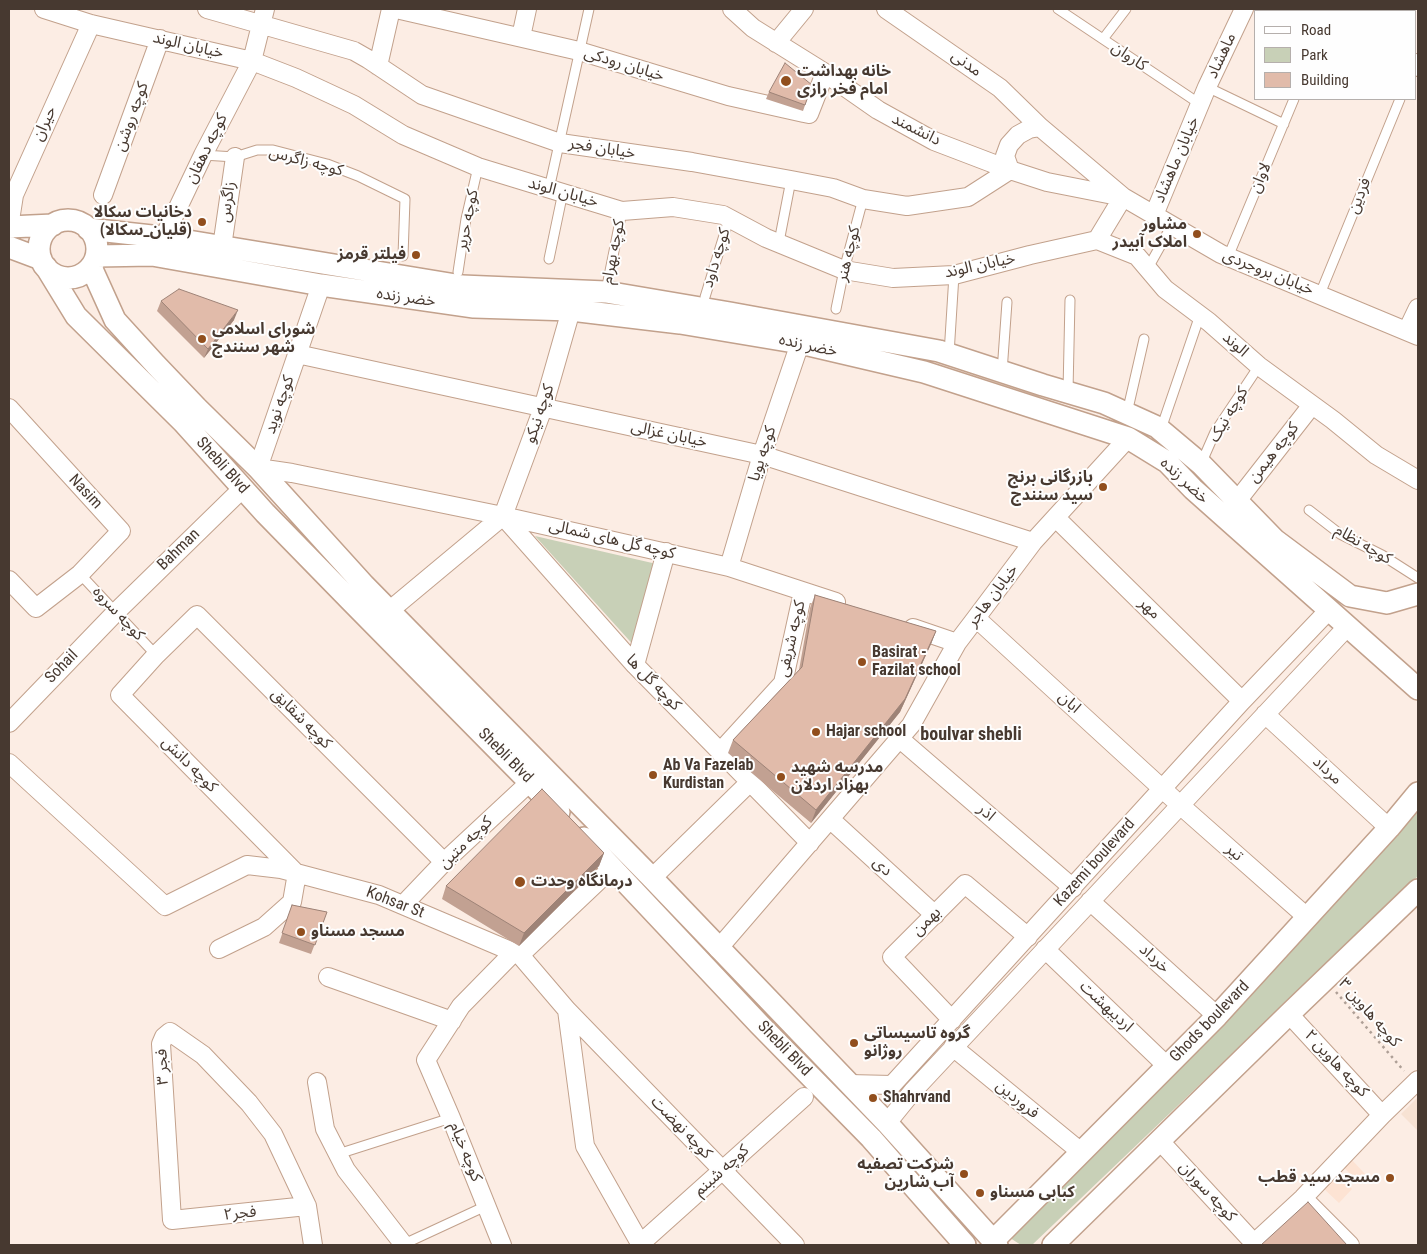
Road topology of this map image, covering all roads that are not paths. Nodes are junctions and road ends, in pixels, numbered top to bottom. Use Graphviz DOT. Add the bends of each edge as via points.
graph roads {
  1 [pos="44,9"];
  2 [pos="206,9"];
  3 [pos="391,9"];
  4 [pos="396,9"];
  5 [pos="528,9"];
  6 [pos="589,9"];
  7 [pos="732,9"];
  8 [pos="804,9"];
  9 [pos="886,9"];
  10 [pos="1058,9"];
  11 [pos="1126,9"];
  12 [pos="1244,9"];
  13 [pos="263,17"];
  14 [pos="91,24"];
  15 [pos="521,38"];
  16 [pos="160,39"];
  17 [pos="1103,40"];
  18 [pos="776,43"];
  19 [pos="579,51"];
  20 [pos="252,61"];
  21 [pos="378,66"];
  22 [pos="825,73"];
  23 [pos="1207,87"];
  24 [pos="1294,100"];
  25 [pos="1400,100"];
  26 [pos="1200,104"];
  27 [pos="1284,124"];
  28 [pos="1040,127"];
  29 [pos="560,143"];
  30 [pos="203,155"];
  31 [pos="235,157"];
  32 [pos="478,167"];
  33 [pos="1010,170"];
  34 [pos="791,180"];
  35 [pos="556,191"];
  36 [pos="103,195"];
  37 [pos="1123,197"];
  38 [pos="863,199"];
  39 [pos="622,211"];
  40 [pos="1154,215"];
  41 [pos="729,219"];
  42 [pos="53,225"];
  43 [pos="1172,225"];
  44 [pos="9,227"];
  45 [pos="88,229"];
  46 [pos="164,237"];
  47 [pos="1096,240"];
  48 [pos="779,242"];
  49 [pos="9,247"];
  50 [pos="222,247"];
  51 [pos="403,256"];
  52 [pos="1228,257"];
  53 [pos="549,259"];
  54 [pos="94,261"];
  55 [pos="44,263"];
  56 [pos="1148,268"];
  57 [pos="844,270"];
  58 [pos="458,272"];
  59 [pos="954,275"];
  60 [pos="321,285"];
  61 [pos="606,292"];
  62 [pos="1320,294"];
  63 [pos="705,297"];
  64 [pos="1070,300"];
  65 [pos="1007,302"];
  66 [pos="1418,308"];
  67 [pos="836,309"];
  68 [pos="571,310"];
  69 [pos="1200,315"];
  70 [pos="1413,334"];
  71 [pos="1144,340"];
  72 [pos="800,343"];
  73 [pos="297,354"];
  74 [pos="949,355"];
  75 [pos="1259,366"];
  76 [pos="1002,372"];
  77 [pos="1068,392"];
  78 [pos="1312,404"];
  79 [pos="9,408"];
  80 [pos="543,408"];
  81 [pos="1127,413"];
  82 [pos="1161,430"];
  83 [pos="1128,438"];
  84 [pos="762,455"];
  85 [pos="1201,464"];
  86 [pos="258,468"];
  87 [pos="1418,480"];
  88 [pos="243,488"];
  89 [pos="1237,500"];
  90 [pos="1309,510"];
  91 [pos="503,516"];
  92 [pos="1056,518"];
  93 [pos="1033,542"];
  94 [pos="666,552"];
  95 [pos="729,566"];
  96 [pos="80,574"];
  97 [pos="1418,578"];
  98 [pos="9,580"];
  99 [pos="803,592"];
  100 [pos="1418,594"];
  101 [pos="849,607"];
  102 [pos="389,611"];
  103 [pos="1328,611"];
  104 [pos="116,612"];
  105 [pos="976,618"];
  106 [pos="894,622"];
  107 [pos="1347,627"];
  108 [pos="957,643"];
  109 [pos="156,655"];
  110 [pos="636,665"];
  111 [pos="1418,689"];
  112 [pos="1242,701"];
  113 [pos="1265,714"];
  114 [pos="9,723"];
  115 [pos="900,739"];
  116 [pos="720,752"];
  117 [pos="9,763"];
  118 [pos="530,782"];
  119 [pos="750,782"];
  120 [pos="1162,788"];
  121 [pos="1418,793"];
  122 [pos="1180,805"];
  123 [pos="830,819"];
  124 [pos="1389,828"];
  125 [pos="810,843"];
  126 [pos="444,862"];
  127 [pos="612,868"];
  128 [pos="297,873"];
  129 [pos="652,878"];
  130 [pos="1073,888"];
  131 [pos="1418,890"];
  132 [pos="1090,901"];
  133 [pos="403,905"];
  134 [pos="935,915"];
  135 [pos="1308,918"];
  136 [pos="1028,937"];
  137 [pos="219,949"];
  138 [pos="718,949"];
  139 [pos="1045,949"];
  140 [pos="517,954"];
  141 [pos="328,977"];
  142 [pos="567,1010"];
  143 [pos="1289,1014"];
  144 [pos="1217,1016"];
  145 [pos="952,1020"];
  146 [pos="452,1022"];
  147 [pos="953,1047"];
  148 [pos="1168,1066"];
  149 [pos="317,1082"];
  150 [pos="1417,1082"];
  151 [pos="849,1084"];
  152 [pos="804,1097"];
  153 [pos="1382,1115"];
  154 [pos="451,1118"];
  155 [pos="887,1124"];
  156 [pos="1159,1140"];
  157 [pos="1081,1152"];
  158 [pos="338,1154"];
  159 [pos="722,1170"];
  160 [pos="1303,1198"];
  161 [pos="307,1206"];
  162 [pos="486,1206"];
  163 [pos="172,1220"];
  164 [pos="995,1243"];
  165 [pos="1253,1244"];
  166 [pos="313,1245"];
  167 [pos="404,1245"];
  168 [pos="502,1245"];
  169 [pos="641,1245"];
  170 [pos="795,1245"];
  171 [pos="965,1245"];
  172 [pos="1053,1245"];
  173 [pos="1350,1245"];
  1 -- 14 [label="street, خیابان الوند"];
  2 -- 13 [label="street, خیابان فجر"];
  3 -- 21 [label="street"];
  4 -- 15 [label="street, خیابان رودکی"];
  5 -- 15 [label="street"];
  6 -- 19 [label="lane"];
  7 -- 18 [label="street, دانشمند"];
  8 -- 18 [label="street"];
  9 -- 28 [label="street, مدنی" via="1000,88"];
  10 -- 17 [label="lane, کاروان"];
  11 -- 17 [label="lane"];
  12 -- 23 [label="street, ماهشاد"];
  13 -- 20 [label="street, کوچه دهقان"];
  13 -- 21 [label="street, خیابان فجر" via="354,51"];
  14 -- 16 [label="street, خیابان الوند"];
  14 -- 44 [label="street, حیران" via="14,195"];
  15 -- 19 [label="street, خیابان رودکی"];
  16 -- 20 [label="street, خیابان الوند"];
  16 -- 36 [label="street, کوچه روشن"];
  17 -- 26 [label="lane, کاروان"];
  18 -- 22 [label="street, دانشمند"];
  19 -- 22 [label="street, خیابان رودکی" via="728,96 809,114"];
  19 -- 29 [label="lane"];
  20 -- 30 [label="street, کوچه دهقان"];
  20 -- 32 [label="street, خیابان الوند" via="354,104 403,135"];
  21 -- 29 [label="street, خیابان فجر" via="422,95"];
  22 -- 33 [label="street, دانشمند" via="878,110 934,141"];
  23 -- 26 [label="street, ماهشاد"];
  23 -- 27 [label="lane"];
  24 -- 27 [label="lane, لاوان"];
  25 -- 62 [label="lane, فردین"];
  26 -- 40 [label="street, خیابان ماهشاد"];
  27 -- 52 [label="lane, لاوان"];
  28 -- 33 [label="street" via="1018,135 1009,145 1005,156"];
  28 -- 37 [label="street, خیابان بروجردی"];
  29 -- 34 [label="street, خیابان فجر"];
  29 -- 35 [label="lane"];
  30 -- 31 [label="lane, کوچه زاگرس"];
  30 -- 46 [label="street, کوچه دهقان"];
  31 -- 50 [label="street, زاگرس"];
  31 -- 51 [label="lane, کوچه زاگرس" via="257,150 273,150 327,164 405,199"];
  32 -- 35 [label="street, خیابان الوند"];
  32 -- 58 [label="lane, کوچه حریر"];
  33 -- 37 [label="street, خیابان بروجردی" via="1047,182"];
  33 -- 38 [label="street, خیابان فجر" via="968,197 907,206"];
  34 -- 38 [label="street, خیابان فجر" via="833,188"];
  34 -- 48 [label="lane"];
  35 -- 39 [label="street, خیابان الوند"];
  35 -- 53 [label="lane"];
  37 -- 40 [label="street, خیابان بروجردی"];
  37 -- 47 [label="street"];
  38 -- 57 [label="lane, کوچه هنر"];
  39 -- 41 [label="street, خیابان الوند" via="674,207 724,215"];
  39 -- 61 [label="lane, کوچه بهرام"];
  40 -- 43 [label="street, خیابان بروجردی"];
  41 -- 48 [label="street, خیابان الوند"];
  41 -- 63 [label="lane, کوچه داود"];
  42 -- 44 [label="street"];
  42 -- 45 [label="street" via="71,221"];
  42 -- 55 [label="street" via="41,240"];
  43 -- 52 [label="street, خیابان بروجردی"];
  43 -- 56 [label="lane"];
  45 -- 46 [label="street, خضر زنده"];
  45 -- 54 [label="street" via="97,246"];
  46 -- 50 [label="street, خضر زنده"];
  47 -- 56 [label="street, الوند" via="1137,256"];
  47 -- 59 [label="street, خیابان الوند"];
  48 -- 57 [label="street, خیابان الوند"];
  49 -- 55 [label="street"];
  50 -- 61 [label="street, خضر زنده" via="462,286"];
  52 -- 62 [label="street, خیابان بروجردی"];
  54 -- 55 [label="street" via="85,273 69,278 52,273"];
  54 -- 60 [label="street, خضر زنده" via="152,255"];
  54 -- 86 [label="street, Shebli Blvd" via="115,320"];
  55 -- 88 [label="street, Shebli Blvd" via="76,316 183,422"];
  56 -- 69 [label="street, الوند" via="1165,289"];
  57 -- 59 [label="street, خیابان الوند" via="893,278"];
  57 -- 67 [label="lane, کوچه هنر"];
  59 -- 74 [label="lane"];
  60 -- 68 [label="street, خضر زنده" via="474,307"];
  60 -- 73 [label="street, کوچه نوید"];
  61 -- 74 [label="street, خضر زنده"];
  62 -- 70 [label="street, خیابان بروجردی"];
  64 -- 77 [label="lane"];
  65 -- 76 [label="lane"];
  66 -- 70 [label="street"];
  68 -- 72 [label="street, خضر زنده" via="680,323"];
  68 -- 80 [label="street, کوچه نیکو"];
  69 -- 75 [label="street, الوند"];
  69 -- 82 [label="lane"];
  71 -- 81 [label="lane"];
  72 -- 83 [label="street, خضر زنده" via="924,372"];
  72 -- 84 [label="street, کوچه پویا"];
  73 -- 80 [label="street, خیابان غزالی"];
  73 -- 86 [label="street, کوچه نوید"];
  74 -- 76 [label="street, خضر زنده"];
  75 -- 78 [label="street, الوند"];
  75 -- 85 [label="lane, کوچه نیک" via="1215,432"];
  76 -- 77 [label="street, خضر زنده"];
  77 -- 81 [label="street, خضر زنده"];
  78 -- 87 [label="street, الوند" via="1376,455"];
  78 -- 89 [label="street, کوچه هیمن"];
  79 -- 96 [label="street, Nasim" via="122,531"];
  80 -- 84 [label="street, خیابان غزالی"];
  80 -- 91 [label="street, کوچه نیکو"];
  81 -- 82 [label="street, خضر زنده"];
  82 -- 85 [label="street, خضر زنده"];
  83 -- 92 [label="street, خیابان هاجر"];
  83 -- 103 [label="street, خضر زنده" via="1167,462"];
  84 -- 93 [label="street, خیابان غزالی"];
  84 -- 95 [label="street, کوچه پویا"];
  85 -- 89 [label="street, خضر زنده"];
  86 -- 88 [label="street"];
  86 -- 91 [label="street, کوچه گل های شمالی"];
  86 -- 102 [label="street, Shebli Blvd"];
  88 -- 104 [label="street, Bahman"];
  88 -- 118 [label="street, Shebli Blvd"];
  89 -- 100 [label="street, خضر زنده" via="1275,540 1350,596 1387,603"];
  90 -- 97 [label="lane, کوچه نظام" via="1340,534"];
  91 -- 94 [label="street, کوچه گل های شمالی"];
  91 -- 102 [label="street"];
  91 -- 110 [label="street, کوچه گل ها"];
  92 -- 93 [label="street, خیابان هاجر"];
  92 -- 112 [label="street, مهر"];
  93 -- 105 [label="street, خیابان هاجر"];
  94 -- 95 [label="street, کوچه گل های شمالی"];
  94 -- 110 [label="street"];
  95 -- 99 [label="street, کوچه گل های شمالی"];
  96 -- 98 [label="street" via="36,608"];
  96 -- 104 [label="lane, کوچه سروه"];
  99 -- 101 [label="street, کوچه گل های شمالی"];
  99 -- 116 [label="street, کوچه شریفی" via="783,683"];
  102 -- 129 [label="street, Shebli Blvd"];
  103 -- 107 [label="street, خضر زنده"];
  103 -- 112 [label="street, Kazemi boulevard"];
  104 -- 109 [label="lane, کوچه سروه"];
  104 -- 114 [label="street, Sohail"];
  105 -- 108 [label="street, خیابان هاجر"];
  105 -- 120 [label="street, ابان"];
  106 -- 108 [label="street"];
  107 -- 111 [label="street, خضر زنده"];
  107 -- 113 [label="street, Kazemi boulevard"];
  108 -- 115 [label="street, خیابان هاجر" via="911,726"];
  109 -- 126 [label="street, کوچه شقایق" via="197,616"];
  109 -- 128 [label="street, کوچه دانش" via="120,695"];
  110 -- 116 [label="street, کوچه گل ها"];
  112 -- 120 [label="street, Kazemi boulevard"];
  113 -- 122 [label="street, Kazemi boulevard"];
  113 -- 124 [label="street, مرداد"];
  115 -- 123 [label="street, خیابان هاجر"];
  115 -- 130 [label="street, اذر"];
  116 -- 119 [label="street, کوچه گل ها"];
  117 -- 128 [label="street, Kohsar St" via="165,906 248,865"];
  118 -- 126 [label="street, کوچه متین"];
  118 -- 127 [label="street, Shebli Blvd"];
  119 -- 125 [label="street, کوچه گل ها"];
  119 -- 129 [label="street"];
  120 -- 122 [label="street, تیر"];
  120 -- 130 [label="street, Kazemi boulevard"];
  121 -- 124 [label="street, Ghods boulevard"];
  122 -- 132 [label="street, Kazemi boulevard"];
  122 -- 135 [label="street, تیر"];
  123 -- 125 [label="street, خیابان هاجر"];
  123 -- 134 [label="street, دی"];
  124 -- 135 [label="street, Ghods boulevard"];
  125 -- 138 [label="street, خیابان هاجر"];
  126 -- 133 [label="street, کوچه متین"];
  127 -- 140 [label="street"];
  127 -- 171 [label="street, Shebli Blvd" via="871,1138"];
  128 -- 133 [label="street, Kohsar St" via="379,895"];
  128 -- 137 [label="street" via="292,902 264,927"];
  129 -- 138 [label="street, Shebli Blvd"];
  130 -- 136 [label="street, Kazemi boulevard"];
  131 -- 143 [label="street"];
  132 -- 139 [label="street, Kazemi boulevard"];
  132 -- 144 [label="street, خرداد"];
  133 -- 140 [label="street, Kohsar St"];
  134 -- 136 [label="street, بهمن" via="965,884"];
  134 -- 145 [label="street, بهمن" via="892,957"];
  135 -- 144 [label="street, Ghods boulevard"];
  136 -- 145 [label="street, Kazemi boulevard"];
  138 -- 151 [label="street, Shebli Blvd"];
  139 -- 147 [label="street, Kazemi boulevard"];
  139 -- 148 [label="street, اردیبهشت"];
  140 -- 142 [label="street, Kohsar St"];
  140 -- 146 [label="street" via="461,1006"];
  141 -- 146 [label="street"];
  142 -- 159 [label="street, کوچه نهضت"];
  142 -- 169 [label="street" via="585,1146"];
  143 -- 153 [label="street, کوچه هاوین ۲"];
  143 -- 156 [label="street"];
  144 -- 148 [label="street, Ghods boulevard"];
  145 -- 151 [label="street, Kazemi boulevard" via="892,1084"];
  146 -- 154 [label="street, کوچه خیام" via="426,1060"];
  147 -- 155 [label="street, Kazemi boulevard" via="912,1090"];
  147 -- 157 [label="street, فروردین"];
  148 -- 157 [label="street, Ghods boulevard"];
  149 -- 158 [label="street" via="325,1129"];
  150 -- 153 [label="street"];
  151 -- 155 [label="street, Shebli Blvd"];
  152 -- 159 [label="street, کوچه شبنم"];
  153 -- 160 [label="street"];
  154 -- 158 [label="lane"];
  154 -- 162 [label="street, کوچه خیام"];
  155 -- 164 [label="street, Shebli Blvd"];
  156 -- 165 [label="street, کوچه سوران"];
  156 -- 172 [label="street"];
  157 -- 164 [label="street, Ghods boulevard"];
  158 -- 167 [label="street" via="346,1170"];
  159 -- 169 [label="street, کوچه شبنم"];
  159 -- 170 [label="street, کوچه نهضت"];
  160 -- 165 [label="street"];
  160 -- 173 [label="street"];
  161 -- 163 [label="street, فجر۲"];
  161 -- 163 [label="street, فجر ۳" via="273,1134 249,1103 203,1055 170,1032 161,1044"];
  161 -- 166 [label="street"];
  162 -- 167 [label="lane"];
  162 -- 168 [label="street, کوچه خیام"];
}
